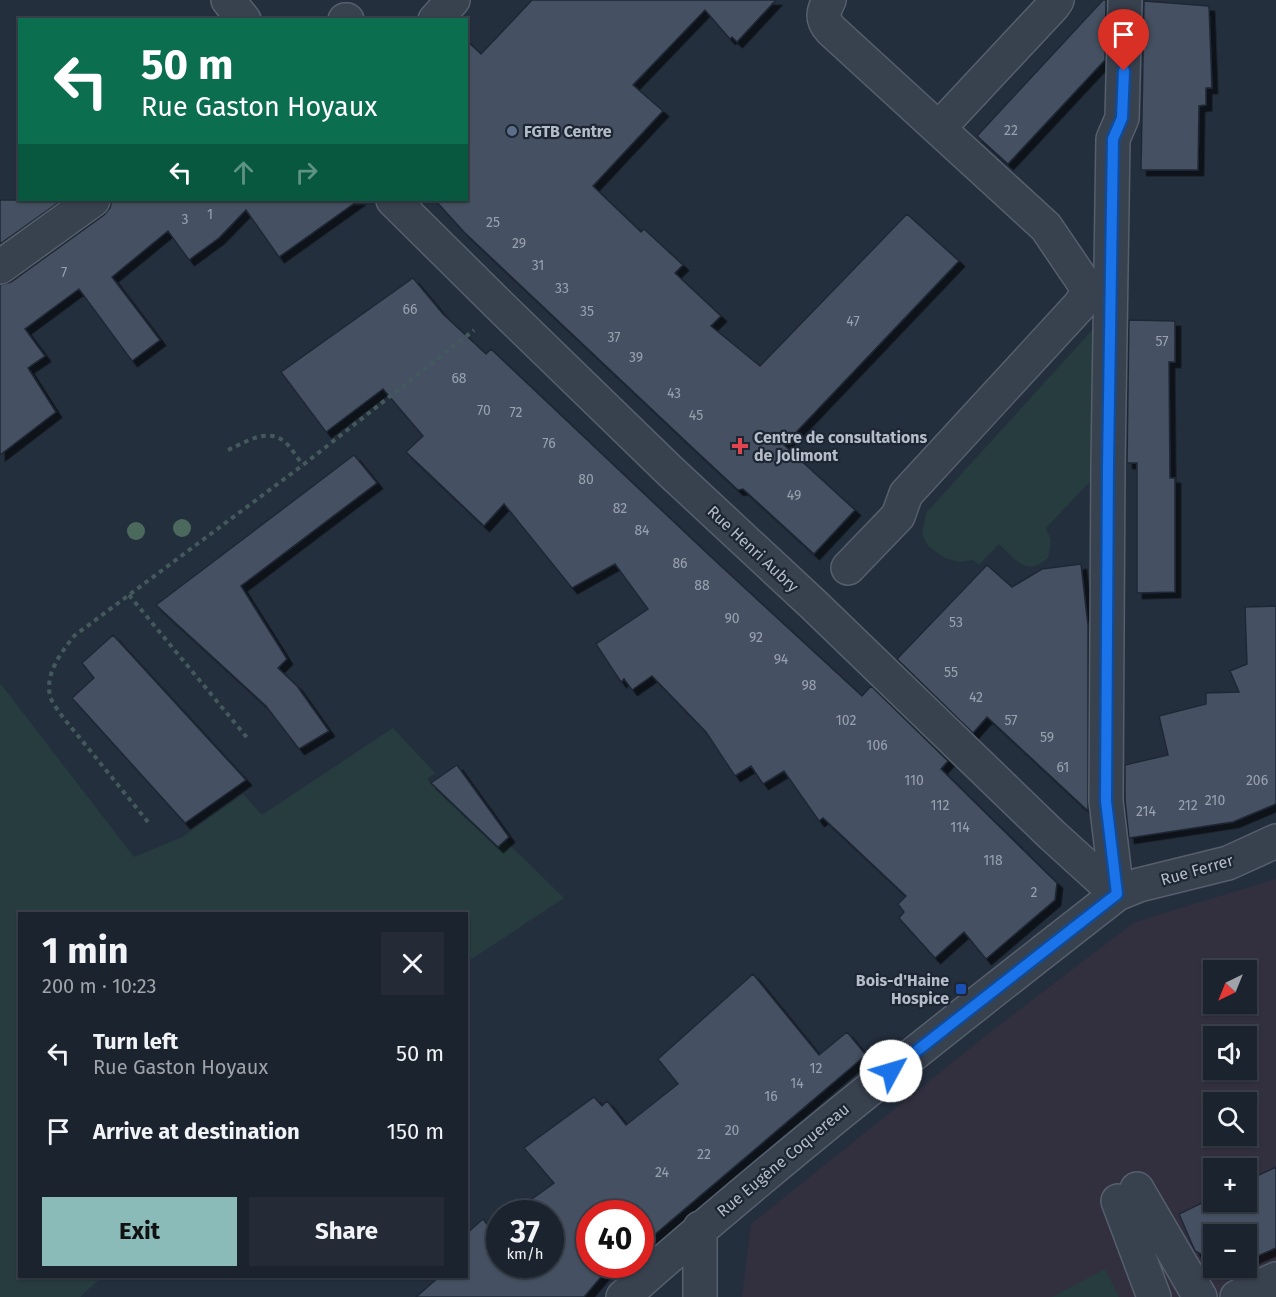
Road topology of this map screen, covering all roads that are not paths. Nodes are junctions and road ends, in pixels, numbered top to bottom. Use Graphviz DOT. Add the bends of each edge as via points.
graph roads {
  1 [pos="228,0"];
  2 [pos="453,0"];
  3 [pos="829,0"];
  4 [pos="1057,0"];
  5 [pos="1125,0"];
  6 [pos="242,18"];
  7 [pos="437,18"];
  8 [pos="939,128"];
  9 [pos="92,201"];
  10 [pos="394,201"];
  11 [pos="0,267"];
  12 [pos="833,585"];
  13 [pos="1276,841"];
  14 [pos="1117,894"];
  15 [pos="700,1228"];
  16 [pos="1276,1279"];
  17 [pos="623,1297"];
  18 [pos="700,1297"];
  19 [pos="1154,1297"];
  20 [pos="1200,1297"];
  21 [pos="1237,1297"];
  1 -- 6 [label="street"];
  2 -- 7 [label="street"];
  3 -- 8 [label="street" via="823,12 831,30"];
  4 -- 8 [label="street"];
  5 -- 14 [label="street" via="1122,118 1113,139 1108,465 1106,801"];
  8 -- 12 [label="street" via="1046,227 1086,286 1086,296 906,494 898,516"];
  9 -- 11 [label="street"];
  10 -- 12 [label="street, Rue Henri Aubry" via="670,471"];
  12 -- 14 [label="street, Rue Henri Aubry" via="1052,835"];
  13 -- 14 [label="street, Rue Ferrer" via="1228,863"];
  14 -- 15 [label="street, Rue Eugène Coquereau" via="908,1056"];
  15 -- 17 [label="street, Rue Eugène Coquereau"];
  15 -- 18 [label="street"];
  16 -- 21 [label="street"];
  19 -- 20 [label="street" via="1127,1195"];
}
